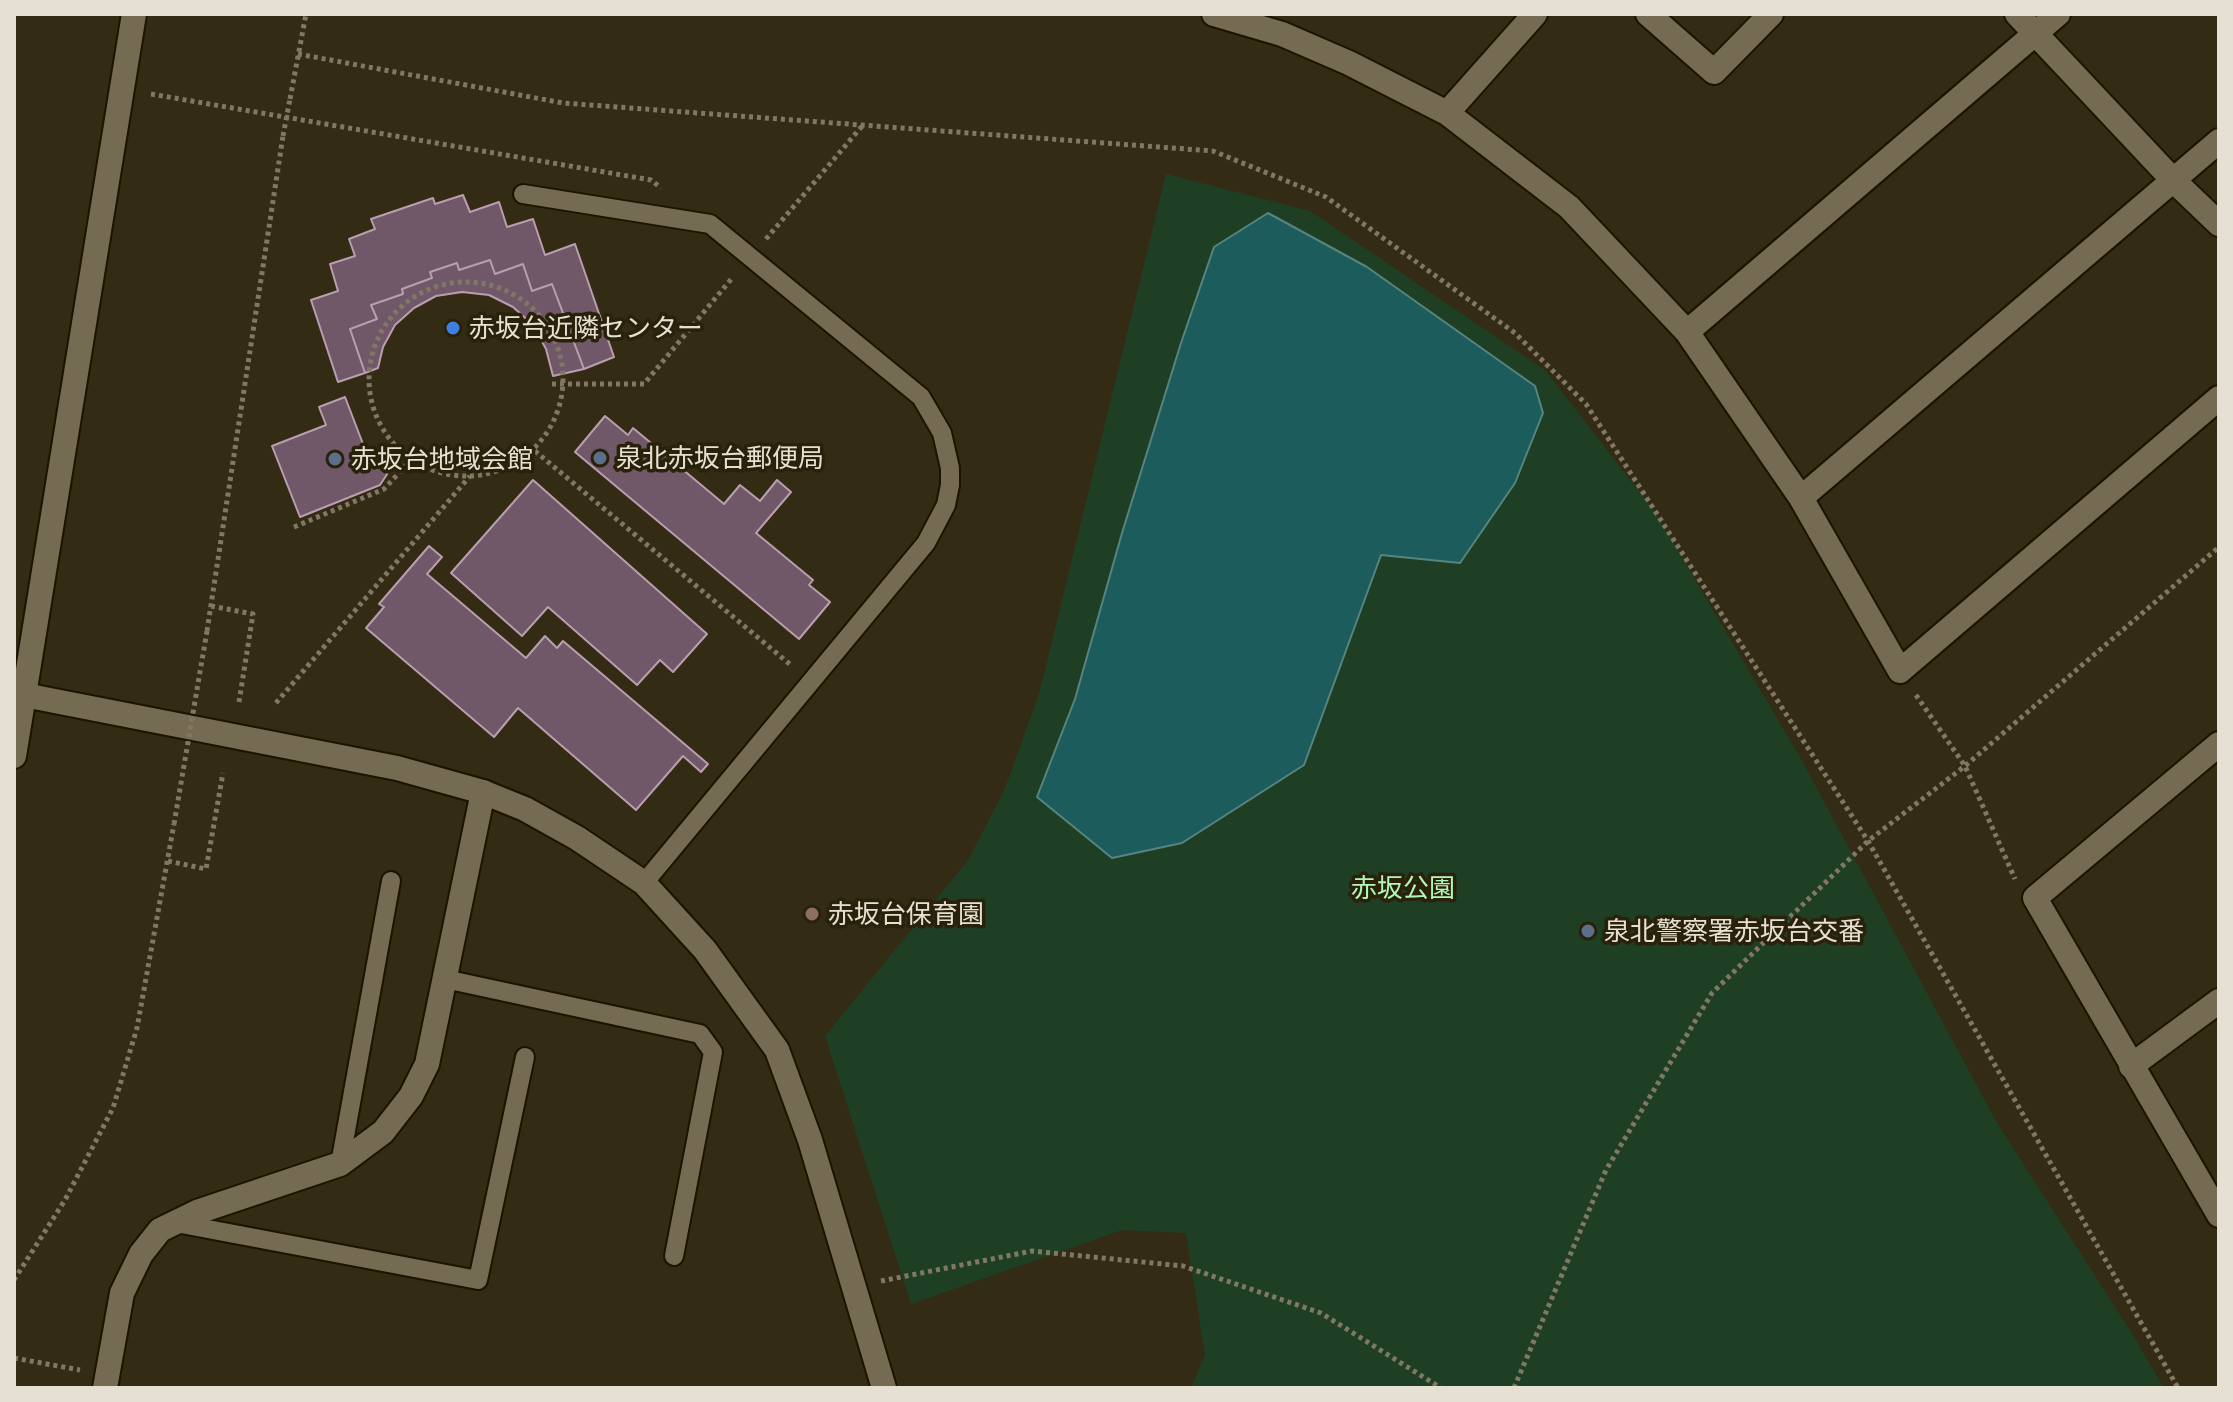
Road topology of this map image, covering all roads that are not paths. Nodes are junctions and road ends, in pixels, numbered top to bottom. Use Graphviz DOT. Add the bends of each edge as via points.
graph roads {
  1 [pos="134,14"];
  2 [pos="1214,14"];
  3 [pos="1535,14"];
  4 [pos="1648,14"];
  5 [pos="1771,14"];
  6 [pos="2017,14"];
  7 [pos="2058,14"];
  8 [pos="2035,33"];
  9 [pos="1447,113"];
  10 [pos="2219,141"];
  11 [pos="2173,180"];
  12 [pos="523,194"];
  13 [pos="2219,224"];
  14 [pos="1687,332"];
  15 [pos="2219,398"];
  16 [pos="1801,498"];
  17 [pos="19,694"];
  18 [pos="2219,744"];
  19 [pos="14,756"];
  20 [pos="483,792"];
  21 [pos="391,881"];
  22 [pos="644,883"];
  23 [pos="445,979"];
  24 [pos="2219,1001"];
  25 [pos="525,1057"];
  26 [pos="2131,1066"];
  27 [pos="340,1164"];
  28 [pos="2219,1215"];
  29 [pos="176,1223"];
  30 [pos="674,1256"];
  31 [pos="106,1382"];
  32 [pos="884,1388"];
  1 -- 17 [label="street"];
  2 -- 9 [label="street" via="1282,34"];
  3 -- 9 [label="street"];
  4 -- 5 [label="street" via="1714,72"];
  6 -- 8 [label="street"];
  7 -- 8 [label="street"];
  8 -- 11 [label="street"];
  8 -- 14 [label="street"];
  9 -- 14 [label="street" via="1569,207"];
  10 -- 11 [label="street"];
  11 -- 13 [label="street"];
  11 -- 16 [label="street"];
  12 -- 22 [label="lane" via="710,224 921,397 942,433 950,468 946,505 926,543"];
  14 -- 16 [label="street"];
  15 -- 16 [label="street" via="1900,671"];
  17 -- 19 [label="street"];
  17 -- 20 [label="street" via="397,768"];
  18 -- 26 [label="street" via="2035,898"];
  20 -- 22 [label="street" via="577,838"];
  20 -- 23 [label="street"];
  21 -- 27 [label="lane"];
  22 -- 32 [label="street" via="705,950 777,1050 810,1140"];
  23 -- 27 [label="street" via="427,1064 411,1096 383,1132"];
  23 -- 30 [label="lane" via="700,1034 713,1052"];
  24 -- 26 [label="street"];
  25 -- 29 [label="lane" via="478,1280"];
  26 -- 28 [label="street"];
  27 -- 29 [label="street"];
  29 -- 31 [label="street" via="160,1230 141,1254 122,1293"];
}
